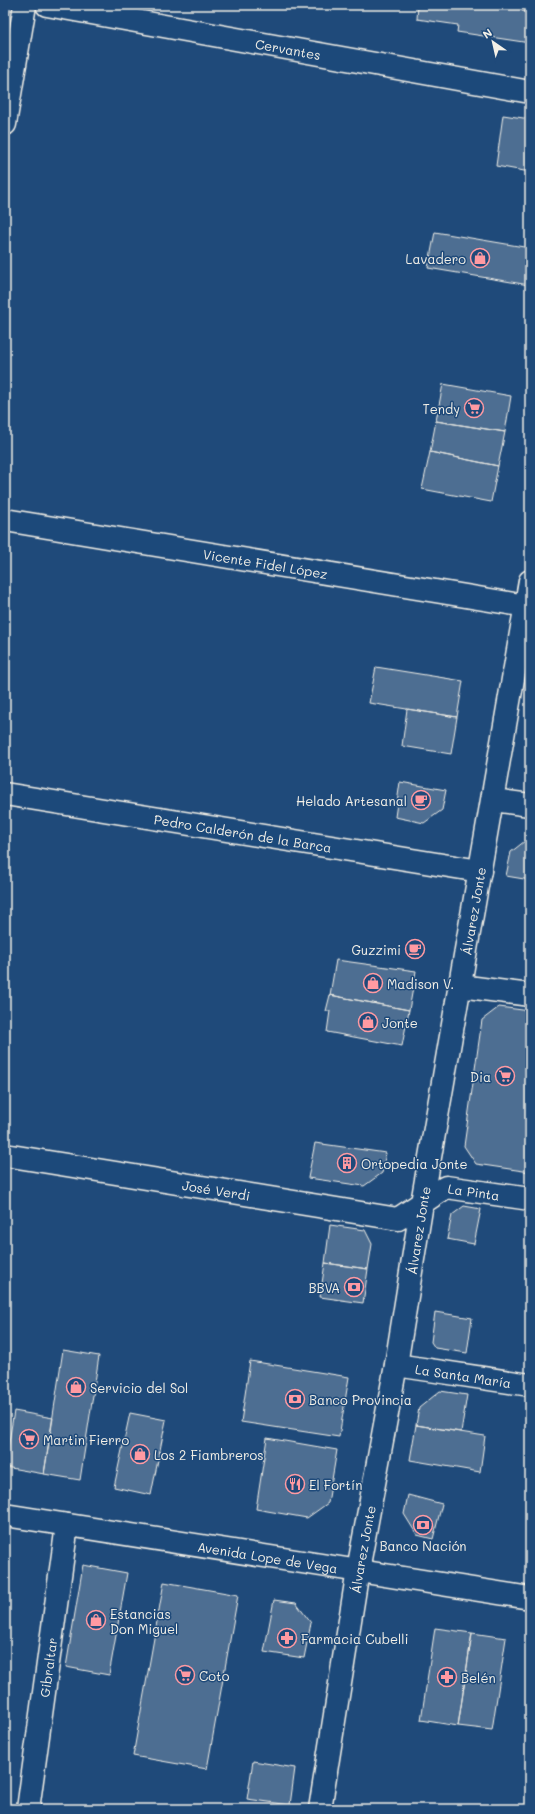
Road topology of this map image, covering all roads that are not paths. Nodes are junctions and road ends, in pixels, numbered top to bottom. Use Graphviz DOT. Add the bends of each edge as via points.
graph roads {
  1 [pos="25,5"];
  2 [pos="47,5"];
  3 [pos="530,92"];
  4 [pos="5,124"];
  5 [pos="5,520"];
  6 [pos="530,581"];
  7 [pos="526,606"];
  8 [pos="5,794"];
  9 [pos="493,800"];
  10 [pos="530,806"];
  11 [pos="480,871"];
  12 [pos="460,986"];
  13 [pos="530,995"];
  14 [pos="5,1154"];
  15 [pos="530,1199"];
  16 [pos="422,1203"];
  17 [pos="396,1365"];
  18 [pos="530,1385"];
  19 [pos="5,1515"];
  20 [pos="67,1525"];
  21 [pos="358,1570"];
  22 [pos="530,1598"];
  23 [pos="28,1809"];
  24 [pos="320,1809"];
  1 -- 4 [label="street"];
  2 -- 3 [label="street, Cervantes"];
  5 -- 7 [label="street, Vicente Fidel López"];
  6 -- 7 [label="street, Álvarez Jonte"];
  7 -- 9 [label="street, Álvarez Jonte"];
  8 -- 11 [label="street, Pedro Calderón de la Barca"];
  9 -- 10 [label="street"];
  9 -- 11 [label="street, Álvarez Jonte"];
  11 -- 12 [label="street, Álvarez Jonte"];
  12 -- 13 [label="street"];
  12 -- 16 [label="street, Álvarez Jonte"];
  14 -- 16 [label="street, José Verdi" via="398,1219"];
  15 -- 16 [label="street, La Pinta" via="446,1187"];
  16 -- 17 [label="street, Álvarez Jonte"];
  17 -- 18 [label="street, La Santa María"];
  17 -- 21 [label="street, Álvarez Jonte"];
  19 -- 20 [label="street, Avenida Lope de Vega"];
  20 -- 21 [label="street, Avenida Lope de Vega"];
  20 -- 23 [label="street, Gibraltar"];
  21 -- 22 [label="street, Avenida Lope de Vega"];
  21 -- 24 [label="street, Álvarez Jonte"];
}
